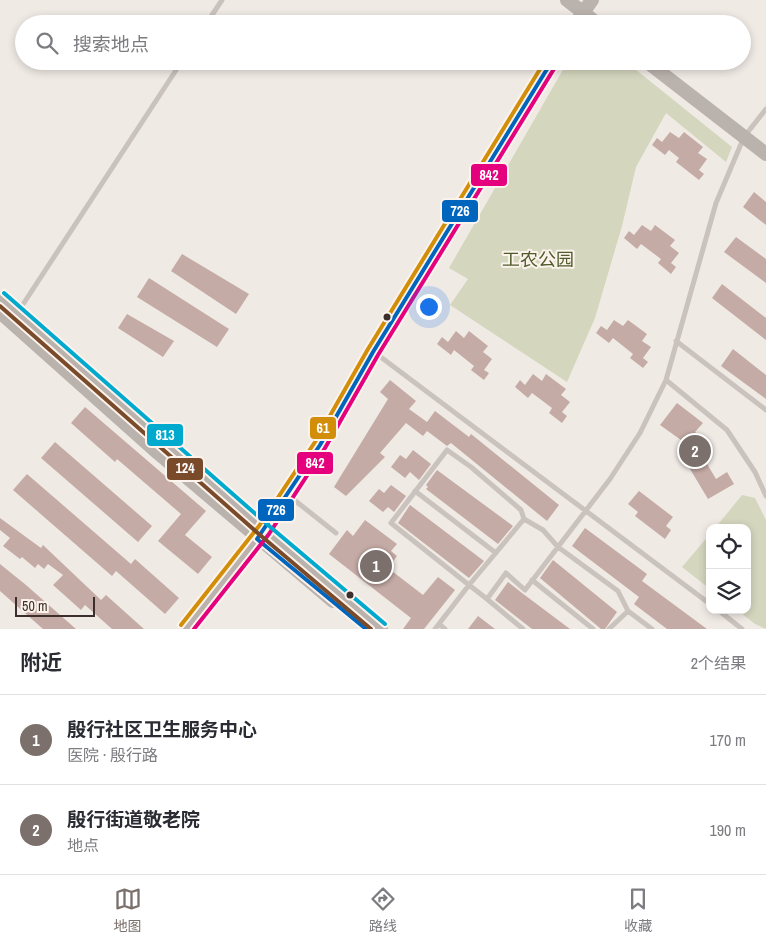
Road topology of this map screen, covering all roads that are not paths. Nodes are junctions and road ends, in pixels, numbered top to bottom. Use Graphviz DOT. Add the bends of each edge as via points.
graph roads {
  1 [pos="222,0"];
  2 [pos="567,0"];
  3 [pos="592,0"];
  4 [pos="212,15"];
  5 [pos="577,15"];
  6 [pos="581,15"];
  7 [pos="176,70"];
  8 [pos="546,70"];
  9 [pos="658,70"];
  10 [pos="766,109"];
  11 [pos="744,137"];
  12 [pos="766,154"];
  13 [pos="0,298"];
  14 [pos="9,315"];
  15 [pos="676,341"];
  16 [pos="373,352"];
  17 [pos="666,380"];
  18 [pos="766,410"];
  19 [pos="415,491"];
  20 [pos="287,495"];
  21 [pos="766,496"];
  22 [pos="586,509"];
  23 [pos="524,519"];
  24 [pos="336,533"];
  25 [pos="260,534"];
  26 [pos="558,547"];
  27 [pos="496,552"];
  28 [pos="532,580"];
  29 [pos="469,586"];
  30 [pos="487,600"];
  31 [pos="706,601"];
  32 [pos="628,611"];
  33 [pos="723,614"];
  34 [pos="437,627"];
  35 [pos="186,629"];
  36 [pos="366,629"];
  37 [pos="381,629"];
  38 [pos="445,629"];
  39 [pos="522,629"];
  40 [pos="593,629"];
  41 [pos="609,629"];
  42 [pos="652,629"];
  43 [pos="741,629"];
  1 -- 4 [label="lane"];
  2 -- 5 [label="street"];
  3 -- 6 [label="street"];
  7 -- 14 [label="lane"];
  8 -- 16 [label="street"];
  9 -- 11 [label="street"];
  10 -- 11 [label="lane"];
  11 -- 12 [label="street"];
  11 -- 15 [label="lane" via="716,203"];
  13 -- 14 [label="street"];
  14 -- 25 [label="street"];
  15 -- 17 [label="lane"];
  15 -- 18 [label="lane"];
  16 -- 20 [label="street" via="320,445"];
  16 -- 22 [label="lane"];
  17 -- 21 [label="lane" via="727,430 755,472"];
  17 -- 22 [label="lane" via="640,433 610,480"];
  19 -- 23 [label="lane" via="447,450 471,466 521,510"];
  19 -- 27 [label="lane"];
  19 -- 29 [label="lane" via="391,523"];
  20 -- 24 [label="lane"];
  20 -- 25 [label="street"];
  22 -- 26 [label="lane"];
  22 -- 31 [label="lane"];
  23 -- 26 [label="lane" via="543,530"];
  23 -- 27 [label="lane"];
  25 -- 35 [label="street"];
  25 -- 36 [label="street"];
  25 -- 37 [label="street"];
  26 -- 28 [label="lane"];
  26 -- 32 [label="lane" via="618,591"];
  27 -- 29 [label="lane"];
  28 -- 30 [label="lane" via="525,590 506,573"];
  28 -- 40 [label="lane"];
  29 -- 30 [label="lane"];
  29 -- 34 [label="lane"];
  30 -- 39 [label="lane"];
  32 -- 41 [label="lane"];
  32 -- 42 [label="lane"];
  33 -- 43 [label="lane"];
  34 -- 38 [label="lane"];
}
